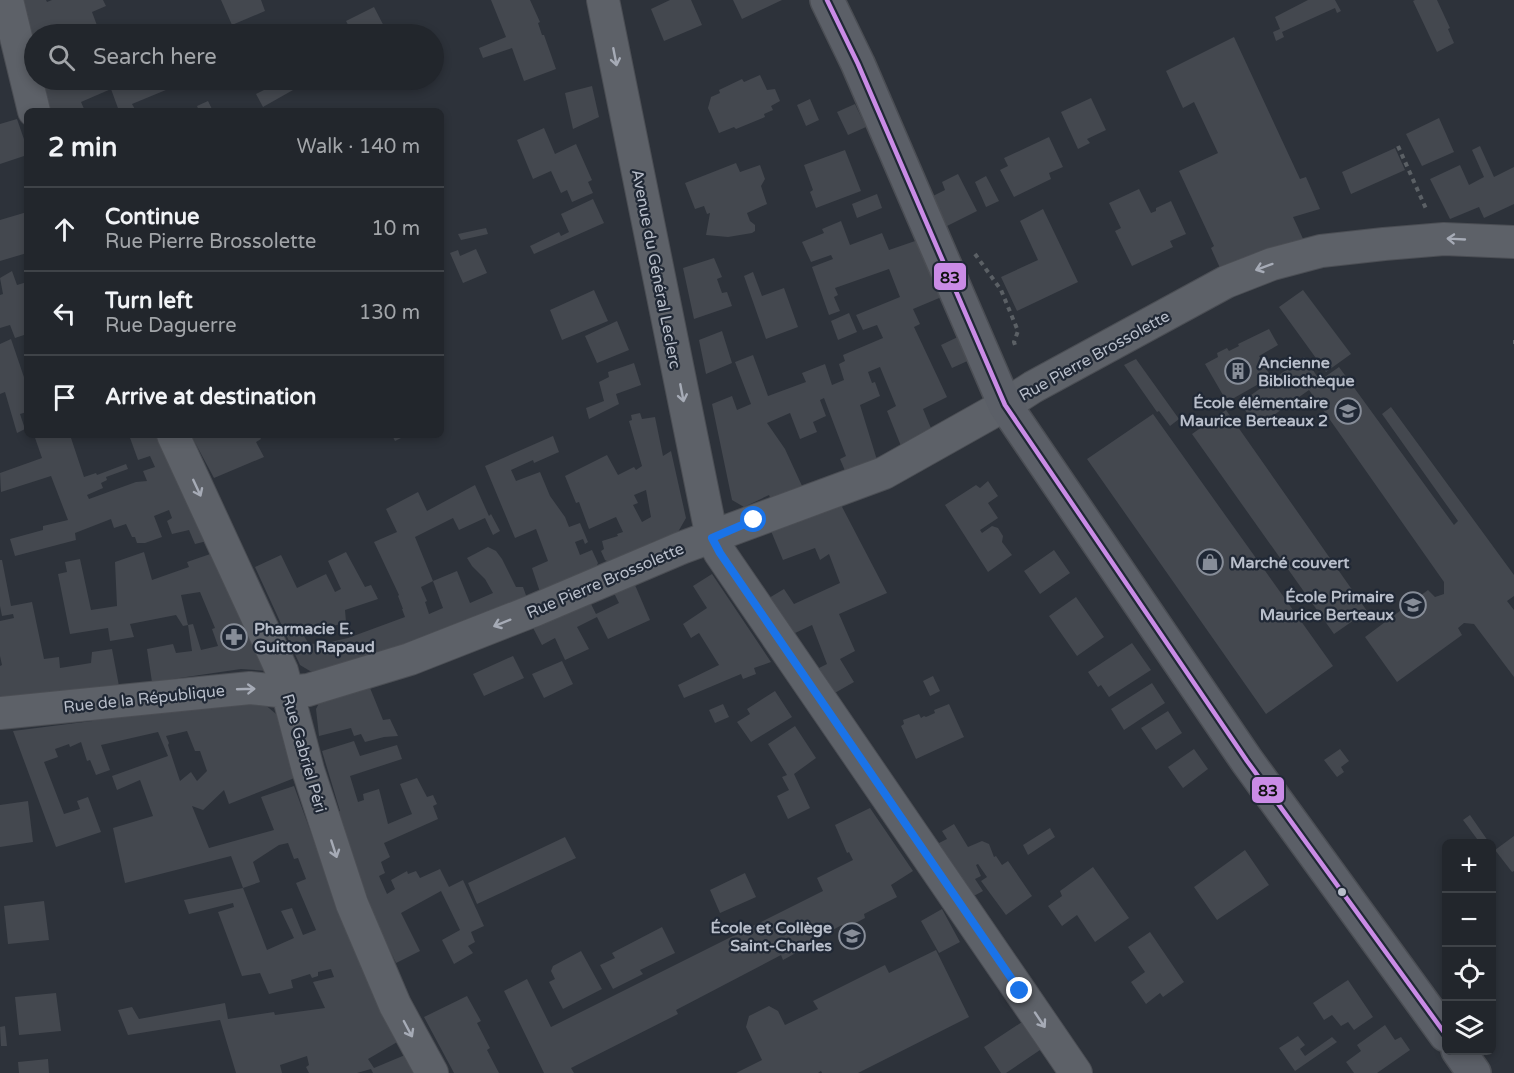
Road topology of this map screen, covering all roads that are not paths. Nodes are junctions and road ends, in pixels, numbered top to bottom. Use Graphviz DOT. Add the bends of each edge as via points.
graph roads {
  1 [pos="6,0"];
  2 [pos="603,0"];
  3 [pos="827,0"];
  4 [pos="24,71"];
  5 [pos="29,90"];
  6 [pos="33,108"];
  7 [pos="1514,242"];
  8 [pos="1005,405"];
  9 [pos="174,438"];
  10 [pos="712,538"];
  11 [pos="288,692"];
  12 [pos="0,713"];
  13 [pos="1442,1029"];
  14 [pos="1461,1055"];
  15 [pos="432,1073"];
  16 [pos="1076,1073"];
  17 [pos="1474,1073"];
  1 -- 4 [label="street"];
  2 -- 10 [label="street, Avenue du Général Leclerc, one-way"];
  3 -- 8 [label="street"];
  5 -- 6 [label="street"];
  7 -- 8 [label="street, Rue Pierre Brossolette, one-way" via="1439,239 1321,251 1272,264 1235,278"];
  8 -- 10 [label="street, Rue Pierre Brossolette" via="884,472"];
  8 -- 13 [label="street" via="1247,761"];
  9 -- 11 [label="street, Rue Gabriel Péri, one-way" via="279,664"];
  10 -- 11 [label="street, Rue Pierre Brossolette, one-way" via="410,659 308,690"];
  10 -- 16 [label="street, Avenue du Général Leclerc, one-way"];
  12 -- 11 [label="street, Rue de la République, one-way" via="250,688"];
  11 -- 15 [label="street, Rue Gabriel Péri, one-way" via="308,770 352,904 395,1005"];
  14 -- 17 [label="street"];
}
